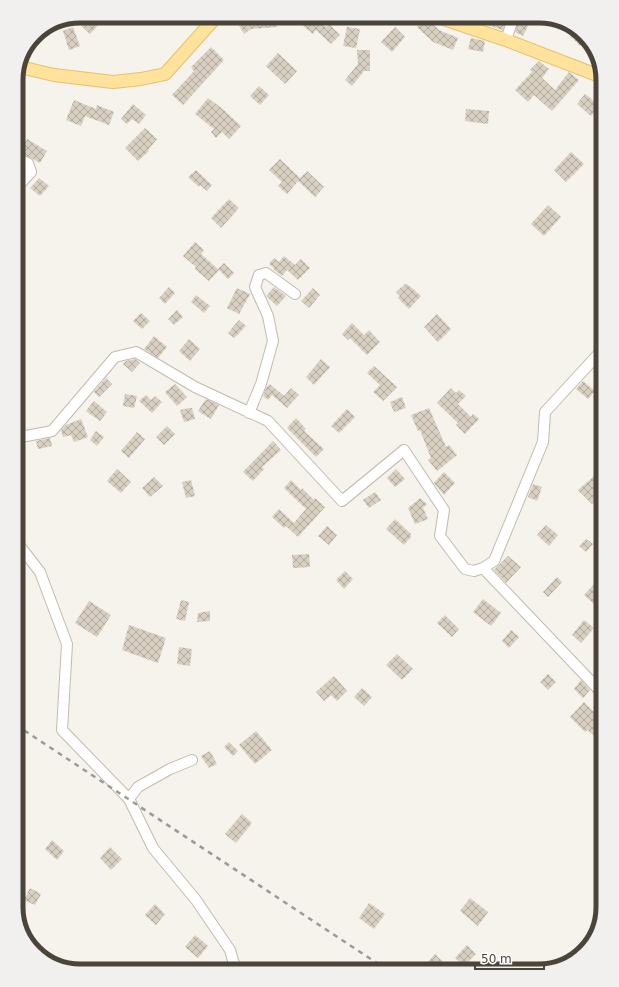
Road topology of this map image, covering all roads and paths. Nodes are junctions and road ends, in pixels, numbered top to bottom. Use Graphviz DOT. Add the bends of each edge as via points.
graph roads {
  1 [pos="211,23"];
  2 [pos="468,23"];
  3 [pos="512,23"];
  4 [pos="506,40"];
  5 [pos="24,68"];
  6 [pos="595,74"];
  7 [pos="23,161"];
  8 [pos="23,181"];
  9 [pos="295,294"];
  10 [pos="596,357"];
  11 [pos="249,412"];
  12 [pos="23,437"];
  13 [pos="23,550"];
  14 [pos="483,568"];
  15 [pos="596,687"];
  16 [pos="192,760"];
  17 [pos="129,800"];
  18 [pos="234,964"];
  1 -- 5 [label="main road" via="165,74 113,82 54,75"];
  2 -- 4 [label="main road"];
  3 -- 4 [label="street"];
  4 -- 6 [label="main road"];
  7 -- 8 [label="street" via="28,163 31,172"];
  9 -- 11 [label="street" via="266,273 259,275 255,287 268,316 273,341 261,384"];
  10 -- 14 [label="street" via="545,412 543,442 494,560"];
  11 -- 12 [label="street" via="195,387 136,352 115,357 52,431"];
  11 -- 14 [label="street" via="268,421 342,501 404,450 444,510 440,536 465,569 474,571"];
  13 -- 17 [label="street" via="40,572 67,644 62,730"];
  14 -- 15 [label="street"];
  16 -- 17 [label="street" via="138,787"];
  17 -- 18 [label="street" via="153,848 196,900 230,950"];
}
